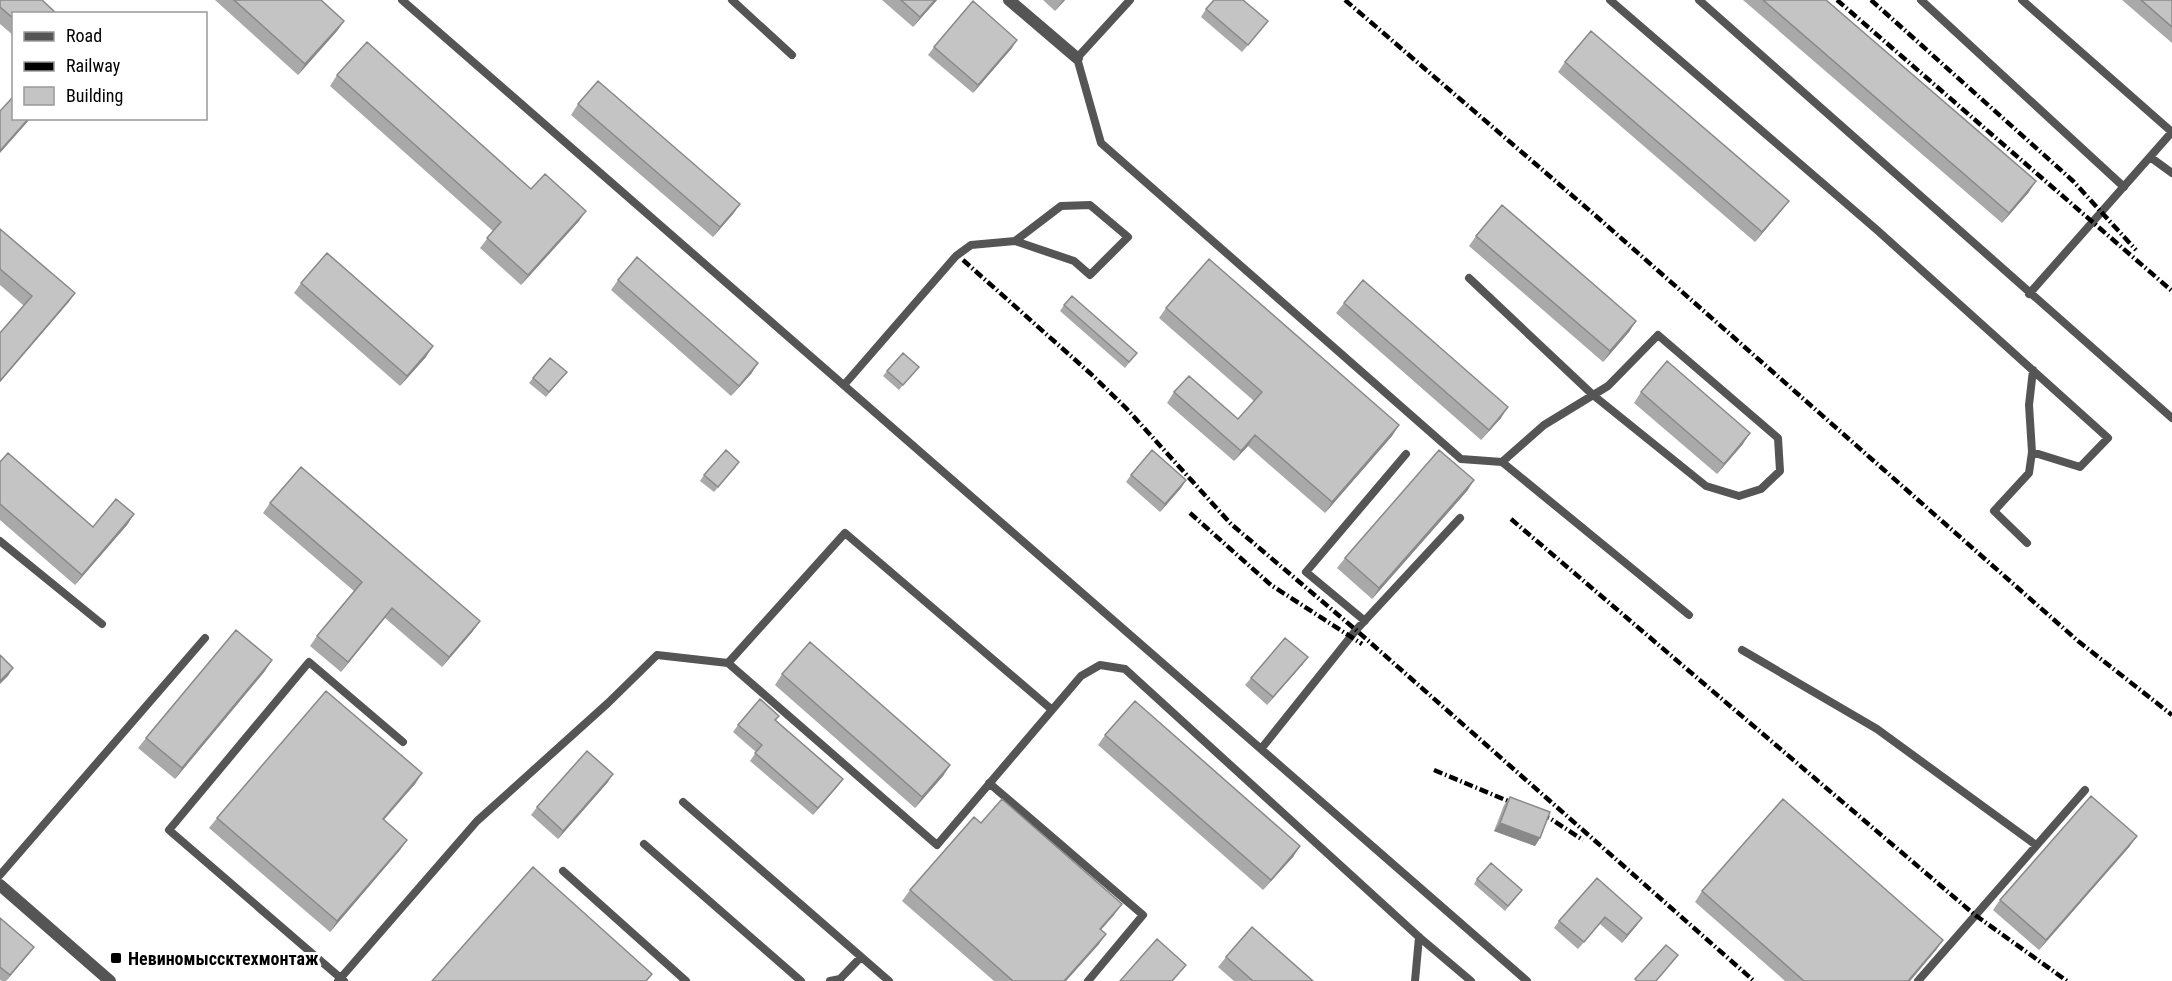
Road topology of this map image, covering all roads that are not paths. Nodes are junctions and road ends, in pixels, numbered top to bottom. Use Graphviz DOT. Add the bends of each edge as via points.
graph roads {
  1 [pos="402,0"];
  2 [pos="732,0"];
  3 [pos="1009,0"];
  4 [pos="1130,0"];
  5 [pos="1610,0"];
  6 [pos="1699,0"];
  7 [pos="1921,0"];
  8 [pos="2022,0"];
  9 [pos="792,55"];
  10 [pos="1077,58"];
  11 [pos="2150,157"];
  12 [pos="2172,173"];
  13 [pos="2124,188"];
  14 [pos="1015,241"];
  15 [pos="1469,278"];
  16 [pos="2029,294"];
  17 [pos="2033,370"];
  18 [pos="844,385"];
  19 [pos="1593,395"];
  20 [pos="2172,418"];
  21 [pos="2032,452"];
  22 [pos="1406,454"];
  23 [pos="1502,462"];
  24 [pos="1460,518"];
  25 [pos="0,541"];
  26 [pos="2027,543"];
  27 [pos="1689,615"];
  28 [pos="1365,621"];
  29 [pos="102,624"];
  30 [pos="205,638"];
  31 [pos="1742,650"];
  32 [pos="728,663"];
  33 [pos="1051,709"];
  34 [pos="403,742"];
  35 [pos="1261,749"];
  36 [pos="989,783"];
  37 [pos="2085,790"];
  38 [pos="683,801"];
  39 [pos="644,844"];
  40 [pos="2036,845"];
  41 [pos="563,871"];
  42 [pos="0,875"];
  43 [pos="0,885"];
  44 [pos="1419,937"];
  45 [pos="861,957"];
  46 [pos="341,980"];
  47 [pos="110,981"];
  48 [pos="686,981"];
  49 [pos="801,981"];
  50 [pos="830,981"];
  51 [pos="889,981"];
  52 [pos="1088,981"];
  53 [pos="1415,981"];
  54 [pos="1471,981"];
  55 [pos="1527,981"];
  56 [pos="1918,981"];
  1 -- 18 [label="lane"];
  2 -- 9 [label="lane"];
  3 -- 10 [label="street"];
  4 -- 10 [label="lane"];
  5 -- 17 [label="lane"];
  6 -- 16 [label="lane"];
  7 -- 13 [label="lane"];
  8 -- 11 [label="lane" via="2172,132"];
  10 -- 23 [label="lane" via="1101,143 1461,459"];
  11 -- 12 [label="lane"];
  11 -- 13 [label="lane"];
  13 -- 16 [label="lane"];
  14 -- 14 [label="lane" via="1061,206 1090,205 1128,237 1090,275 1074,261"];
  14 -- 18 [label="lane" via="970,245 956,256"];
  15 -- 19 [label="lane"];
  16 -- 20 [label="lane"];
  17 -- 21 [label="lane" via="2029,405"];
  17 -- 21 [label="lane" via="2108,438 2080,466"];
  18 -- 35 [label="lane"];
  19 -- 19 [label="lane" via="1706,486 1739,496 1761,489 1780,471 1778,438 1658,335 1608,386"];
  19 -- 23 [label="lane" via="1544,425"];
  21 -- 26 [label="lane" via="2029,473 1994,511"];
  22 -- 28 [label="lane" via="1306,572"];
  23 -- 27 [label="lane"];
  24 -- 28 [label="lane"];
  25 -- 29 [label="lane"];
  28 -- 35 [label="lane"];
  30 -- 42 [label="lane"];
  31 -- 40 [label="lane" via="1877,729"];
  32 -- 33 [label="lane" via="845,533"];
  32 -- 36 [label="lane" via="937,845"];
  32 -- 46 [label="lane" via="657,655 477,821"];
  33 -- 36 [label="lane"];
  33 -- 44 [label="lane" via="1081,676 1101,665 1125,669"];
  34 -- 46 [label="lane" via="309,662 169,830"];
  35 -- 55 [label="lane"];
  36 -- 52 [label="lane" via="1143,915"];
  37 -- 40 [label="lane"];
  38 -- 45 [label="lane"];
  39 -- 49 [label="lane"];
  40 -- 56 [label="lane"];
  41 -- 48 [label="lane"];
  43 -- 47 [label="street"];
  44 -- 53 [label="lane"];
  44 -- 54 [label="lane"];
  45 -- 50 [label="lane" via="840,979"];
  45 -- 51 [label="lane"];
}
